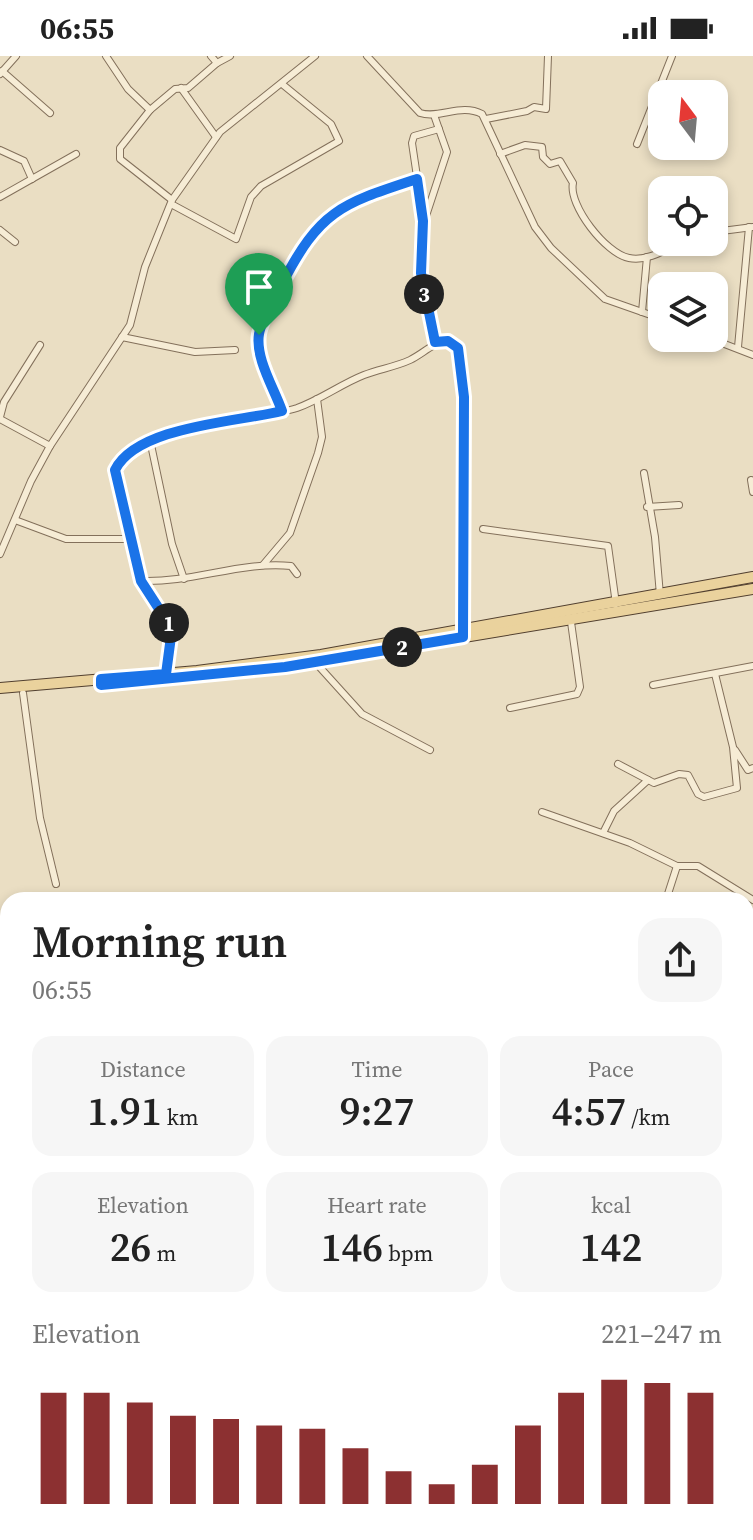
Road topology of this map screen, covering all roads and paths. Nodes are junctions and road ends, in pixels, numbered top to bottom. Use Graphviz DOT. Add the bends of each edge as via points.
graph roads {
  1 [pos="16,56"];
  2 [pos="106,56"];
  3 [pos="211,56"];
  4 [pos="230,56"];
  5 [pos="315,56"];
  6 [pos="367,56"];
  7 [pos="548,56"];
  8 [pos="672,56"];
  9 [pos="217,63"];
  10 [pos="1,72"];
  11 [pos="282,84"];
  12 [pos="181,88"];
  13 [pos="150,110"];
  14 [pos="50,113"];
  15 [pos="434,115"];
  16 [pos="486,119"];
  17 [pos="439,129"];
  18 [pos="216,137"];
  19 [pos="637,144"];
  20 [pos="0,150"];
  21 [pos="76,154"];
  22 [pos="500,154"];
  23 [pos="32,179"];
  24 [pos="417,179"];
  25 [pos="0,197"];
  26 [pos="172,202"];
  27 [pos="423,221"];
  28 [pos="751,227"];
  29 [pos="0,230"];
  30 [pos="728,230"];
  31 [pos="15,242"];
  32 [pos="647,257"];
  33 [pos="642,312"];
  34 [pos="648,314"];
  35 [pos="122,337"];
  36 [pos="435,342"];
  37 [pos="728,344"];
  38 [pos="40,345"];
  39 [pos="738,347"];
  40 [pos="235,350"];
  41 [pos="753,355"];
  42 [pos="317,399"];
  43 [pos="282,411"];
  44 [pos="0,418"];
  45 [pos="150,440"];
  46 [pos="50,446"];
  47 [pos="644,473"];
  48 [pos="751,480"];
  49 [pos="753,492"];
  50 [pos="679,505"];
  51 [pos="647,507"];
  52 [pos="15,520"];
  53 [pos="483,529"];
  54 [pos="130,539"];
  55 [pos="0,554"];
  56 [pos="263,565"];
  57 [pos="297,574"];
  58 [pos="753,577"];
  59 [pos="184,579"];
  60 [pos="141,581"];
  61 [pos="753,589"];
  62 [pos="660,595"];
  63 [pos="616,604"];
  64 [pos="571,622"];
  65 [pos="463,634"];
  66 [pos="315,662"];
  67 [pos="753,666"];
  68 [pos="166,674"];
  69 [pos="715,674"];
  70 [pos="101,682"];
  71 [pos="653,685"];
  72 [pos="0,688"];
  73 [pos="23,693"];
  74 [pos="0,695"];
  75 [pos="510,708"];
  76 [pos="733,747"];
  77 [pos="430,750"];
  78 [pos="618,764"];
  79 [pos="753,768"];
  80 [pos="648,780"];
  81 [pos="542,812"];
  82 [pos="603,833"];
  83 [pos="677,866"];
  84 [pos="56,884"];
  85 [pos="669,892"];
  86 [pos="742,892"];
  1 -- 10 [label="street"];
  2 -- 13 [label="street"];
  3 -- 9 [label="street"];
  4 -- 9 [label="street"];
  5 -- 11 [label="street"];
  6 -- 15 [label="street" via="420,113"];
  7 -- 16 [label="street" via="546,109"];
  8 -- 19 [label="street"];
  9 -- 12 [label="street"];
  10 -- 14 [label="street"];
  11 -- 18 [label="street"];
  11 -- 26 [label="street" via="331,124 339,141 261,186 251,197 236,239"];
  12 -- 13 [label="street"];
  12 -- 18 [label="street"];
  13 -- 26 [label="street" via="120,159"];
  15 -- 16 [label="street" via="471,110"];
  15 -- 17 [label="street"];
  16 -- 22 [label="street"];
  17 -- 24 [label="street" via="414,136"];
  17 -- 27 [label="street" via="447,152"];
  18 -- 26 [label="street"];
  20 -- 23 [label="street" via="24,161"];
  21 -- 23 [label="street"];
  22 -- 32 [label="street" via="525,145 542,147 550,164 560,161 566,168 574,203 605,243 631,259"];
  22 -- 33 [label="street" via="535,227 551,248 605,299"];
  23 -- 25 [label="street"];
  24 -- 27 [label="street"];
  24 -- 43 [label="street" via="352,201 314,228 300,248 259,335"];
  26 -- 35 [label="street"];
  27 -- 36 [label="street" via="421,273"];
  28 -- 30 [label="street"];
  28 -- 39 [label="street"];
  29 -- 31 [label="street"];
  32 -- 33 [label="street"];
  33 -- 34 [label="street"];
  35 -- 40 [label="street" via="195,352"];
  35 -- 46 [label="street"];
  36 -- 42 [label="street" via="414,358 368,373"];
  36 -- 65 [label="street" via="448,341 458,348 464,397"];
  37 -- 39 [label="street"];
  38 -- 44 [label="street" via="4,402"];
  39 -- 41 [label="street"];
  42 -- 43 [label="street"];
  42 -- 56 [label="street" via="322,437 300,510 290,533"];
  43 -- 45 [label="street"];
  44 -- 46 [label="street"];
  45 -- 54 [label="street" via="126,455 115,470"];
  45 -- 59 [label="street"];
  46 -- 52 [label="street"];
  47 -- 51 [label="street"];
  48 -- 49 [label="street"];
  50 -- 51 [label="street"];
  51 -- 62 [label="street"];
  52 -- 54 [label="street" via="66,539"];
  52 -- 55 [label="street"];
  53 -- 63 [label="street" via="608,546"];
  54 -- 60 [label="street"];
  56 -- 57 [label="street" via="291,566"];
  56 -- 59 [label="street"];
  58 -- 62 [label="main road"];
  59 -- 60 [label="street"];
  60 -- 68 [label="street" via="172,629"];
  61 -- 64 [label="main road"];
  62 -- 63 [label="main road"];
  63 -- 65 [label="main road" via="506,620"];
  64 -- 65 [label="main road"];
  64 -- 75 [label="street" via="577,694"];
  65 -- 66 [label="main road"];
  65 -- 68 [label="main road"];
  66 -- 70 [label="main road"];
  66 -- 77 [label="street" via="362,714"];
  67 -- 69 [label="street"];
  68 -- 70 [label="main road"];
  69 -- 71 [label="street"];
  69 -- 76 [label="street"];
  70 -- 72 [label="main road"];
  70 -- 73 [label="main road"];
  73 -- 74 [label="main road"];
  73 -- 84 [label="street" via="38,805"];
  76 -- 79 [label="street" via="748,770"];
  76 -- 80 [label="street" via="737,788 704,797 683,773 654,783"];
  78 -- 80 [label="street"];
  80 -- 82 [label="street" via="614,811"];
  81 -- 82 [label="street"];
  82 -- 83 [label="street"];
  83 -- 85 [label="street"];
  83 -- 86 [label="street" via="698,866"];
}
